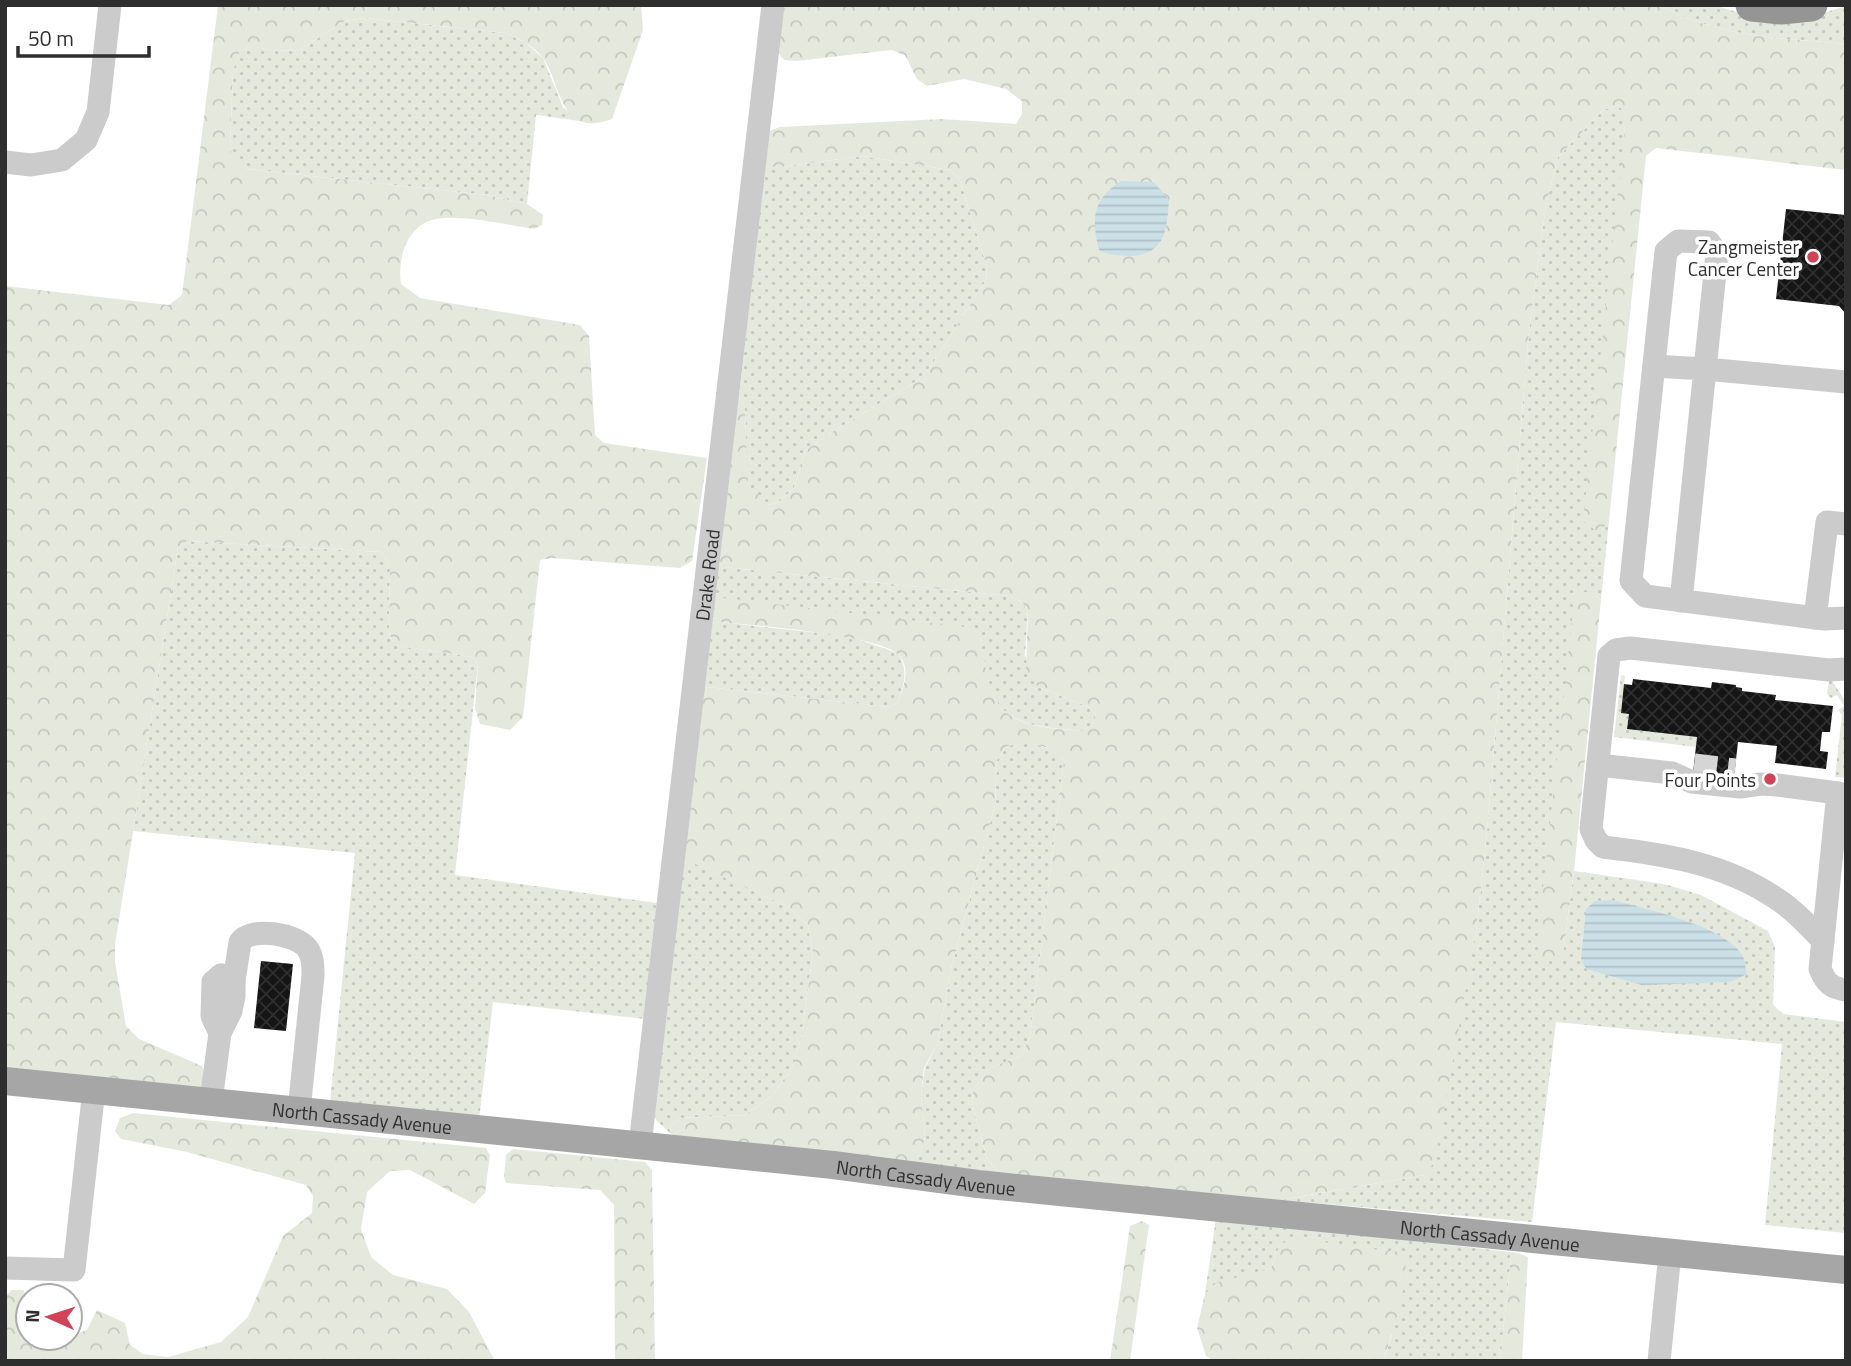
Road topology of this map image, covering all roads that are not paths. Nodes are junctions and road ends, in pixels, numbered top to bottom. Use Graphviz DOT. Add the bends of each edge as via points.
graph roads {
  1 [pos="110,5"];
  2 [pos="773,5"];
  3 [pos="1752,5"];
  4 [pos="1811,5"];
  5 [pos="5,162"];
  6 [pos="1654,366"];
  7 [pos="1705,369"];
  8 [pos="1846,382"];
  9 [pos="1846,524"];
  10 [pos="1681,601"];
  11 [pos="1815,618"];
  12 [pos="1846,618"];
  13 [pos="1846,669"];
  14 [pos="1598,765"];
  15 [pos="1735,770"];
  16 [pos="1760,784"];
  17 [pos="1823,941"];
  18 [pos="1846,990"];
  19 [pos="5,1081"];
  20 [pos="94,1090"];
  21 [pos="211,1101"];
  22 [pos="299,1110"];
  23 [pos="640,1145"];
  24 [pos="1670,1253"];
  25 [pos="5,1268"];
  26 [pos="1846,1270"];
  27 [pos="1660,1361"];
  1 -- 5 [label="street" via="98,112 86,140 62,160"];
  2 -- 23 [label="street, Drake Road"];
  3 -- 4 [label="highway"];
  6 -- 7 [label="street"];
  6 -- 7 [label="street" via="1666,251 1678,241 1709,242 1717,253"];
  6 -- 10 [label="street" via="1631,581 1645,596"];
  7 -- 8 [label="street"];
  7 -- 10 [label="street"];
  9 -- 11 [label="street" via="1827,522"];
  10 -- 11 [label="street"];
  11 -- 12 [label="street"];
  13 -- 14 [label="street" via="1616,650 1609,656"];
  14 -- 16 [label="street" via="1683,769 1692,782 1740,788"];
  14 -- 17 [label="street" via="1591,829 1603,847 1685,858 1731,874 1775,897"];
  15 -- 16 [label="street"];
  16 -- 17 [label="street" via="1838,793"];
  17 -- 18 [label="street" via="1821,970 1826,983"];
  19 -- 20 [label="main road, North Cassady Avenue"];
  20 -- 21 [label="main road, North Cassady Avenue"];
  20 -- 25 [label="street" via="74,1270"];
  21 -- 22 [label="main road, North Cassady Avenue"];
  21 -- 22 [label="street" via="220,1033 231,1011 240,942 257,933 293,938 311,956 313,976"];
  22 -- 23 [label="main road, North Cassady Avenue"];
  23 -- 24 [label="main road, North Cassady Avenue" via="978,1184"];
  24 -- 26 [label="main road, North Cassady Avenue"];
  24 -- 27 [label="street"];
}
